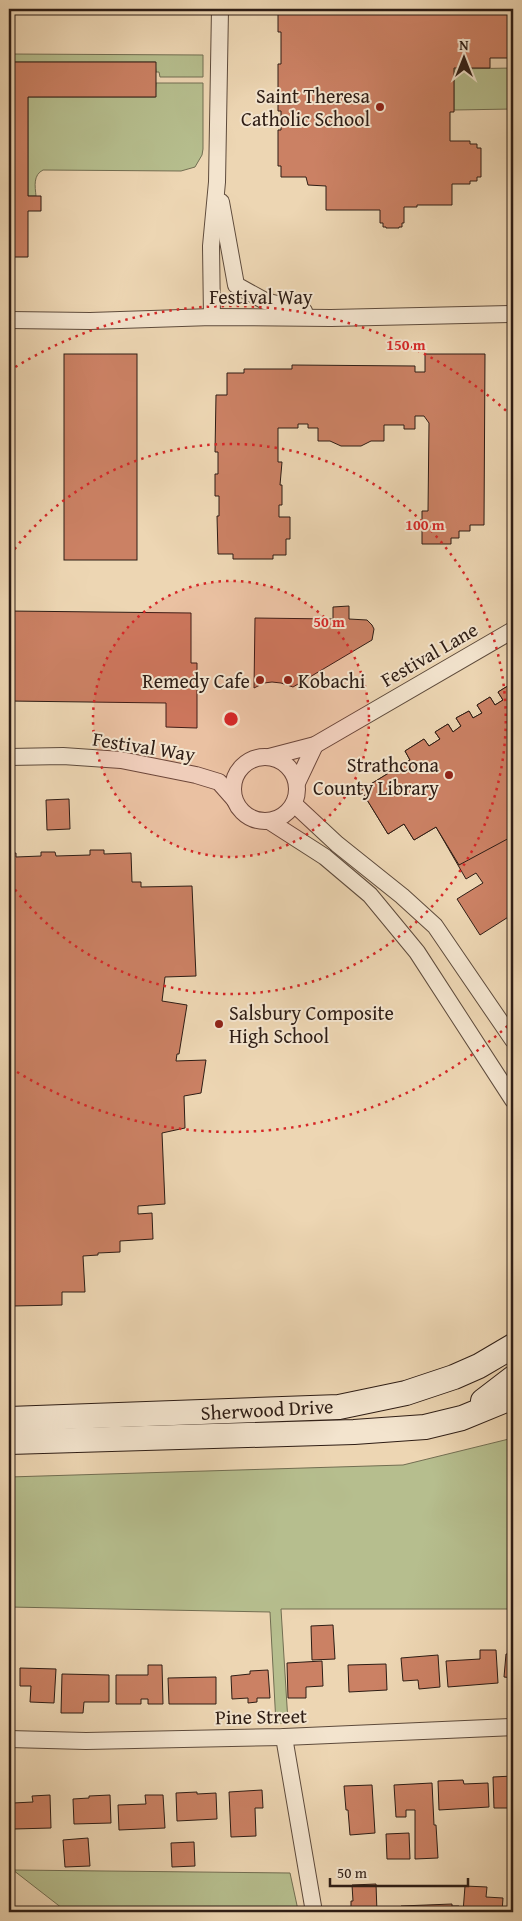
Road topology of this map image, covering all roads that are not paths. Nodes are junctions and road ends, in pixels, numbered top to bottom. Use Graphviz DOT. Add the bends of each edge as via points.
graph roads {
  1 [pos="220,9"];
  2 [pos="217,182"];
  3 [pos="513,314"];
  4 [pos="212,317"];
  5 [pos="331,318"];
  6 [pos="9,320"];
  7 [pos="513,630"];
  8 [pos="315,745"];
  9 [pos="9,757"];
  10 [pos="269,757"];
  11 [pos="297,783"];
  12 [pos="234,799"];
  13 [pos="294,804"];
  14 [pos="269,821"];
  15 [pos="513,1040"];
  16 [pos="513,1100"];
  17 [pos="513,1346"];
  18 [pos="513,1378"];
  19 [pos="513,1397"];
  20 [pos="462,1418"];
  21 [pos="9,1419"];
  22 [pos="9,1442"];
  23 [pos="513,1727"];
  24 [pos="284,1737"];
  25 [pos="9,1739"];
  26 [pos="314,1912"];
  1 -- 2 [label="street"];
  2 -- 4 [label="street" via="211,246"];
  2 -- 5 [label="street" via="236,285 265,301"];
  3 -- 5 [label="street, Festival Way"];
  4 -- 5 [label="street, Festival Way"];
  4 -- 6 [label="street, Festival Way"];
  7 -- 8 [label="street, Festival Lane"];
  8 -- 10 [label="street, Festival Lane"];
  8 -- 11 [label="street"];
  9 -- 12 [label="street, Festival Way" via="121,760 219,782"];
  10 -- 11 [label="street" via="288,766"];
  10 -- 12 [label="street" via="250,761 241,768 235,777"];
  11 -- 13 [label="street"];
  12 -- 14 [label="street" via="248,816 258,821"];
  13 -- 14 [label="street" via="284,816"];
  13 -- 15 [label="street" via="435,926"];
  14 -- 16 [label="street" via="325,857 370,895 417,952"];
  17 -- 21 [label="main road, Sherwood Drive" via="454,1377 406,1393 339,1407"];
  18 -- 20 [label="main road"];
  19 -- 20 [label="main road, Sherwood Drive"];
  20 -- 22 [label="main road, Sherwood Drive" via="426,1427 354,1432"];
  23 -- 24 [label="street, Pine Street"];
  24 -- 25 [label="street, Pine Street" via="86,1741"];
  24 -- 26 [label="street"];
}
